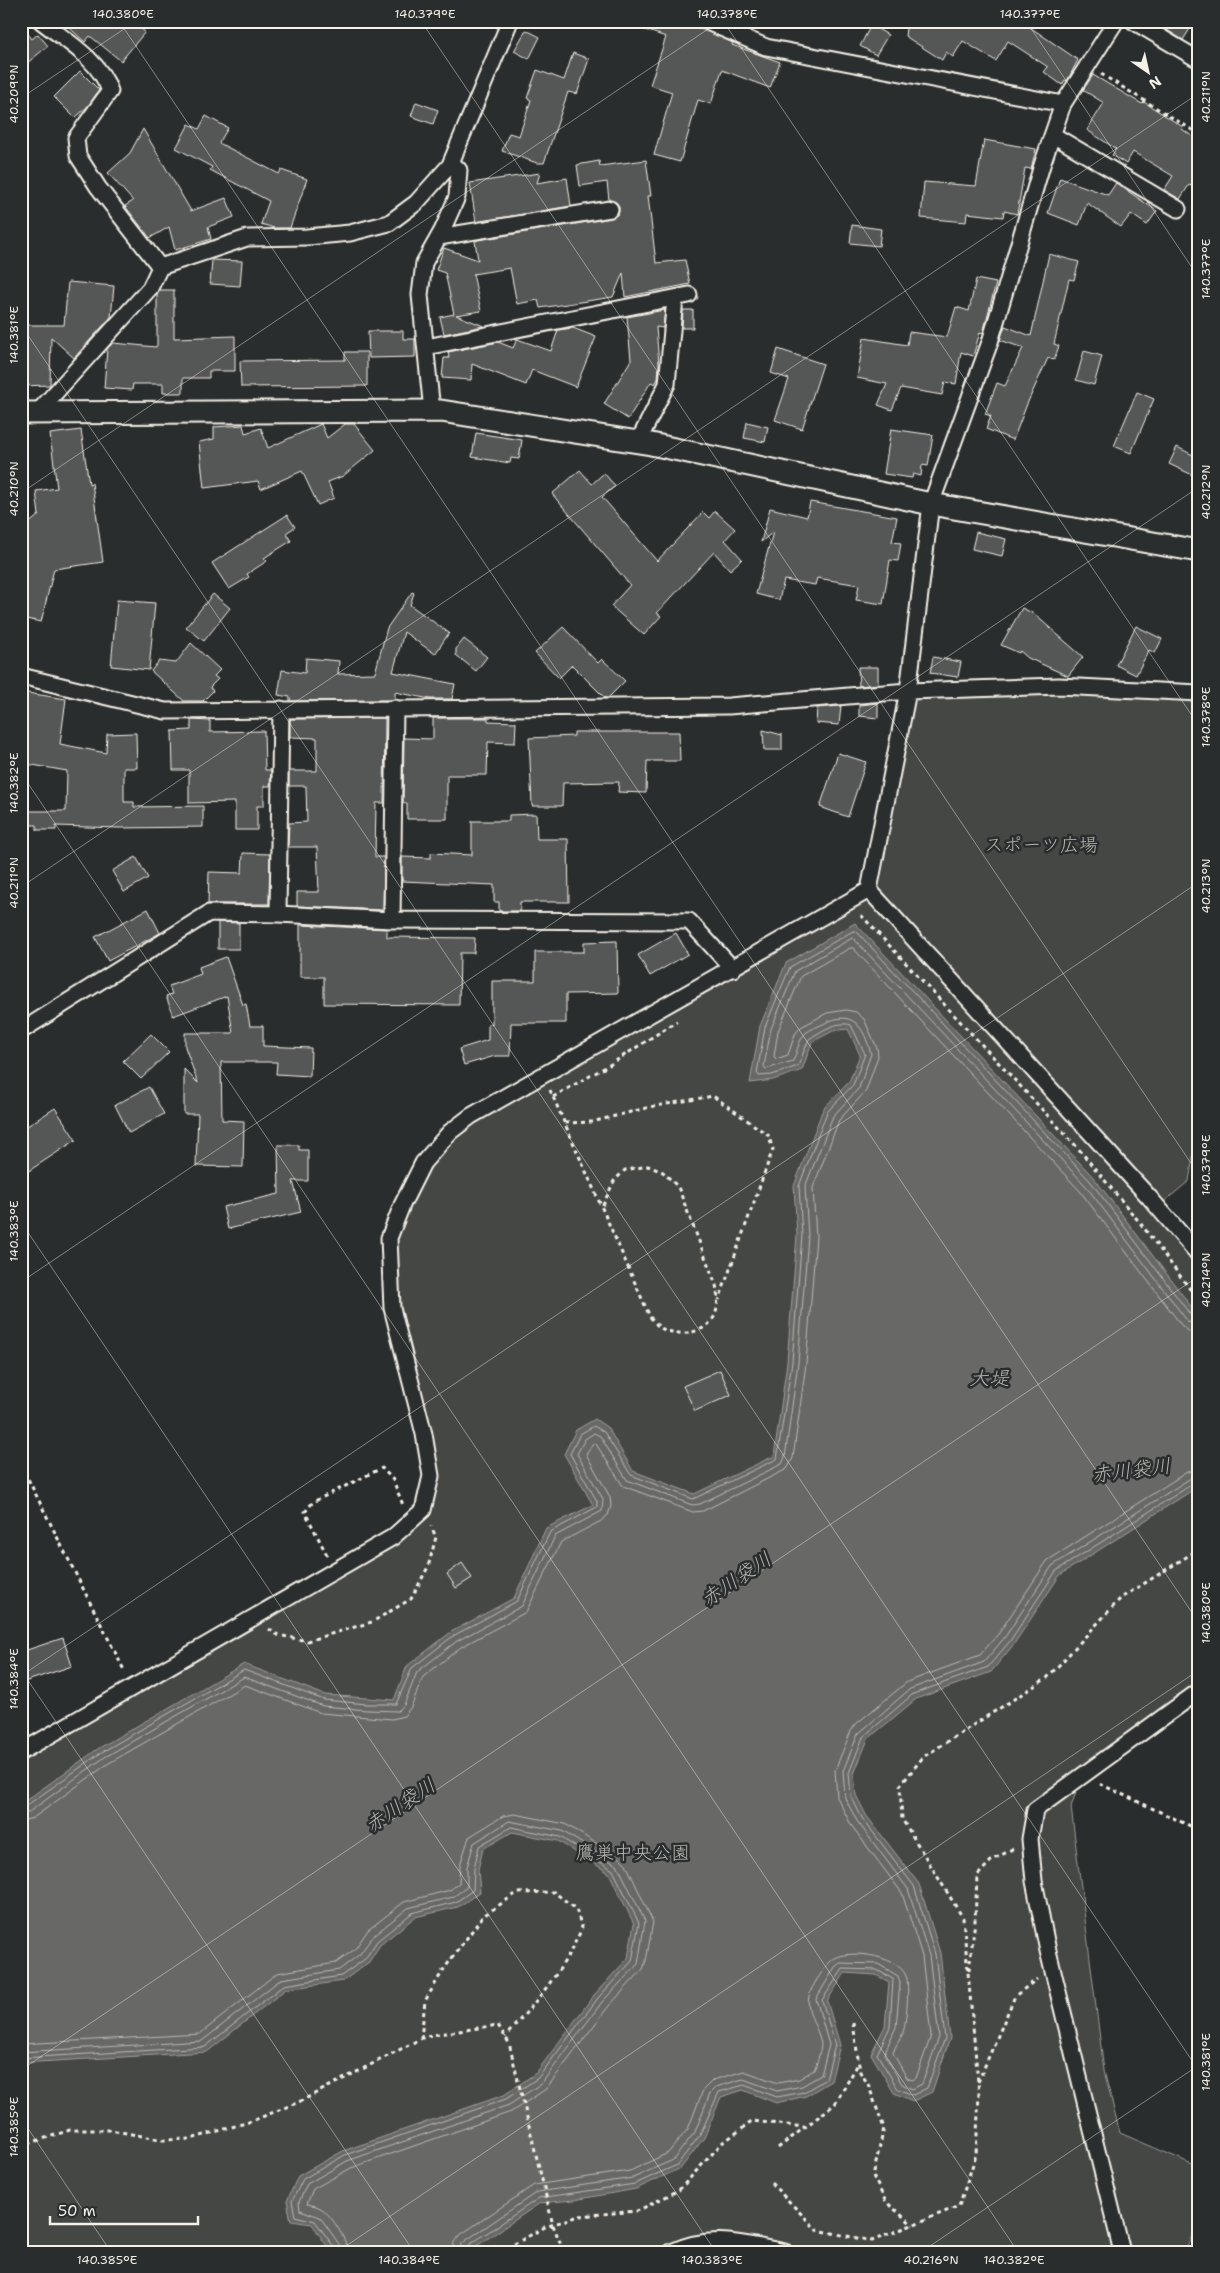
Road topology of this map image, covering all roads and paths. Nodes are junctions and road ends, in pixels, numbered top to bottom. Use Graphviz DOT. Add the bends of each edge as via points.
graph roads {
  1 [pos="41,21"];
  2 [pos="510,21"];
  3 [pos="705,21"];
  4 [pos="1116,21"];
  5 [pos="1133,21"];
  6 [pos="1199,60"];
  7 [pos="1088,66"];
  8 [pos="1063,104"];
  9 [pos="1199,134"];
  10 [pos="1052,135"];
  11 [pos="452,162"];
  12 [pos="610,209"];
  13 [pos="1178,209"];
  14 [pos="439,237"];
  15 [pos="160,267"];
  16 [pos="426,347"];
  17 [pos="432,411"];
  18 [pos="29,413"];
  19 [pos="638,442"];
  20 [pos="931,504"];
  21 [pos="1199,551"];
  22 [pos="21,676"];
  23 [pos="908,691"];
  24 [pos="1199,693"];
  25 [pos="394,708"];
  26 [pos="282,709"];
  27 [pos="869,890"];
  28 [pos="278,914"];
  29 [pos="856,915"];
  30 [pos="392,920"];
  31 [pos="733,969"];
  32 [pos="684,1016"];
  33 [pos="21,1031"];
  34 [pos="543,1075"];
  35 [pos="553,1097"];
  36 [pos="565,1123"];
  37 [pos="602,1207"];
  38 [pos="1199,1255"];
  39 [pos="719,1301"];
  40 [pos="1199,1301"];
  41 [pos="21,1465"];
  42 [pos="423,1510"];
  43 [pos="410,1521"];
  44 [pos="1199,1549"];
  45 [pos="336,1571"];
  46 [pos="255,1618"];
  47 [pos="132,1688"];
  48 [pos="1199,1691"];
  49 [pos="21,1752"];
  50 [pos="1082,1774"];
  51 [pos="1199,1830"];
  52 [pos="1030,1839"];
  53 [pos="1052,1968"];
  54 [pos="968,1978"];
  55 [pos="853,2023"];
  56 [pos="505,2037"];
  57 [pos="421,2038"];
  58 [pos="859,2063"];
  59 [pos="978,2083"];
  60 [pos="804,2127"];
  61 [pos="21,2146"];
  62 [pos="778,2148"];
  63 [pos="772,2183"];
  64 [pos="552,2225"];
  65 [pos="913,2225"];
  66 [pos="500,2252"];
  67 [pos="564,2252"];
  68 [pos="671,2252"];
  69 [pos="785,2252"];
  70 [pos="1122,2252"];
  1 -- 15 [label="street" via="96,65 106,79 110,90 76,138 78,156"];
  2 -- 11 [label="street"];
  3 -- 8 [label="street" via="766,46"];
  4 -- 7 [label="street"];
  5 -- 6 [label="street"];
  7 -- 8 [label="street"];
  7 -- 9 [label="path"];
  8 -- 10 [label="street"];
  10 -- 13 [label="street"];
  10 -- 20 [label="street" via="990,342"];
  11 -- 14 [label="street" via="460,170 458,197"];
  11 -- 15 [label="street" via="416,203 389,223 350,233 247,238"];
  12 -- 14 [label="street"];
  14 -- 16 [label="street" via="424,263 420,295"];
  15 -- 18 [label="street" via="150,288"];
  16 -- 17 [label="street"];
  16 -- 19 [label="street" via="682,296 667,384"];
  17 -- 18 [label="street"];
  17 -- 19 [label="street"];
  19 -- 20 [label="street"];
  20 -- 21 [label="street"];
  20 -- 23 [label="street"];
  22 -- 26 [label="street" via="165,711"];
  23 -- 24 [label="street" via="1059,686"];
  23 -- 25 [label="street" via="729,706"];
  23 -- 27 [label="street"];
  25 -- 26 [label="street"];
  25 -- 30 [label="street"];
  26 -- 28 [label="street"];
  27 -- 31 [label="street"];
  27 -- 38 [label="street"];
  28 -- 30 [label="street"];
  28 -- 33 [label="street" via="209,913"];
  29 -- 40 [label="path" via="862,914 1077,1147"];
  30 -- 31 [label="street" via="689,921"];
  31 -- 34 [label="street"];
  32 -- 35 [label="path"];
  34 -- 35 [label="path"];
  34 -- 42 [label="street" via="450,1132 423,1162 390,1238 392,1308 424,1434 431,1476"];
  35 -- 36 [label="path"];
  36 -- 37 [label="path"];
  36 -- 39 [label="path" via="592,1122 713,1096 768,1135 773,1149"];
  37 -- 39 [label="path" via="650,1317 661,1328 681,1334 701,1331 715,1318"];
  37 -- 39 [label="path" via="614,1181 625,1170 648,1166 663,1172 678,1188 716,1285"];
  41 -- 47 [label="path"];
  42 -- 43 [label="street"];
  42 -- 46 [label="path" via="436,1537 428,1567 411,1599 372,1622 307,1641 278,1636"];
  43 -- 45 [label="street" via="393,1537"];
  43 -- 45 [label="path" via="393,1480 382,1468 314,1502 306,1512"];
  44 -- 54 [label="path" via="1121,1598 1047,1678 923,1757 900,1786 902,1819 963,1918"];
  45 -- 46 [label="street"];
  46 -- 47 [label="street"];
  47 -- 49 [label="street"];
  48 -- 50 [label="street"];
  50 -- 51 [label="path"];
  50 -- 52 [label="street" via="1035,1810"];
  52 -- 53 [label="street" via="1034,1881"];
  52 -- 54 [label="path" via="991,1861 977,1876"];
  53 -- 59 [label="path" via="1015,1996"];
  53 -- 70 [label="street"];
  54 -- 59 [label="path"];
  55 -- 58 [label="path"];
  56 -- 57 [label="path" via="498,2025"];
  56 -- 57 [label="path" via="556,1976 571,1954 582,1928 576,1908 554,1892 517,1893 483,1916 425,2001"];
  56 -- 64 [label="path"];
  57 -- 61 [label="path" via="299,2102 249,2122 191,2139 163,2140 110,2130 70,2130"];
  58 -- 60 [label="path" via="835,2104"];
  58 -- 65 [label="path" via="884,2128 873,2176 886,2202"];
  59 -- 65 [label="path" via="976,2155 959,2206"];
  60 -- 62 [label="path"];
  60 -- 64 [label="path" via="753,2121 722,2143 679,2190 638,2211 579,2216"];
  63 -- 65 [label="path" via="817,2230 872,2241"];
  64 -- 66 [label="path"];
  64 -- 67 [label="path"];
  68 -- 69 [label="street" via="685,2245 723,2240"];
}
